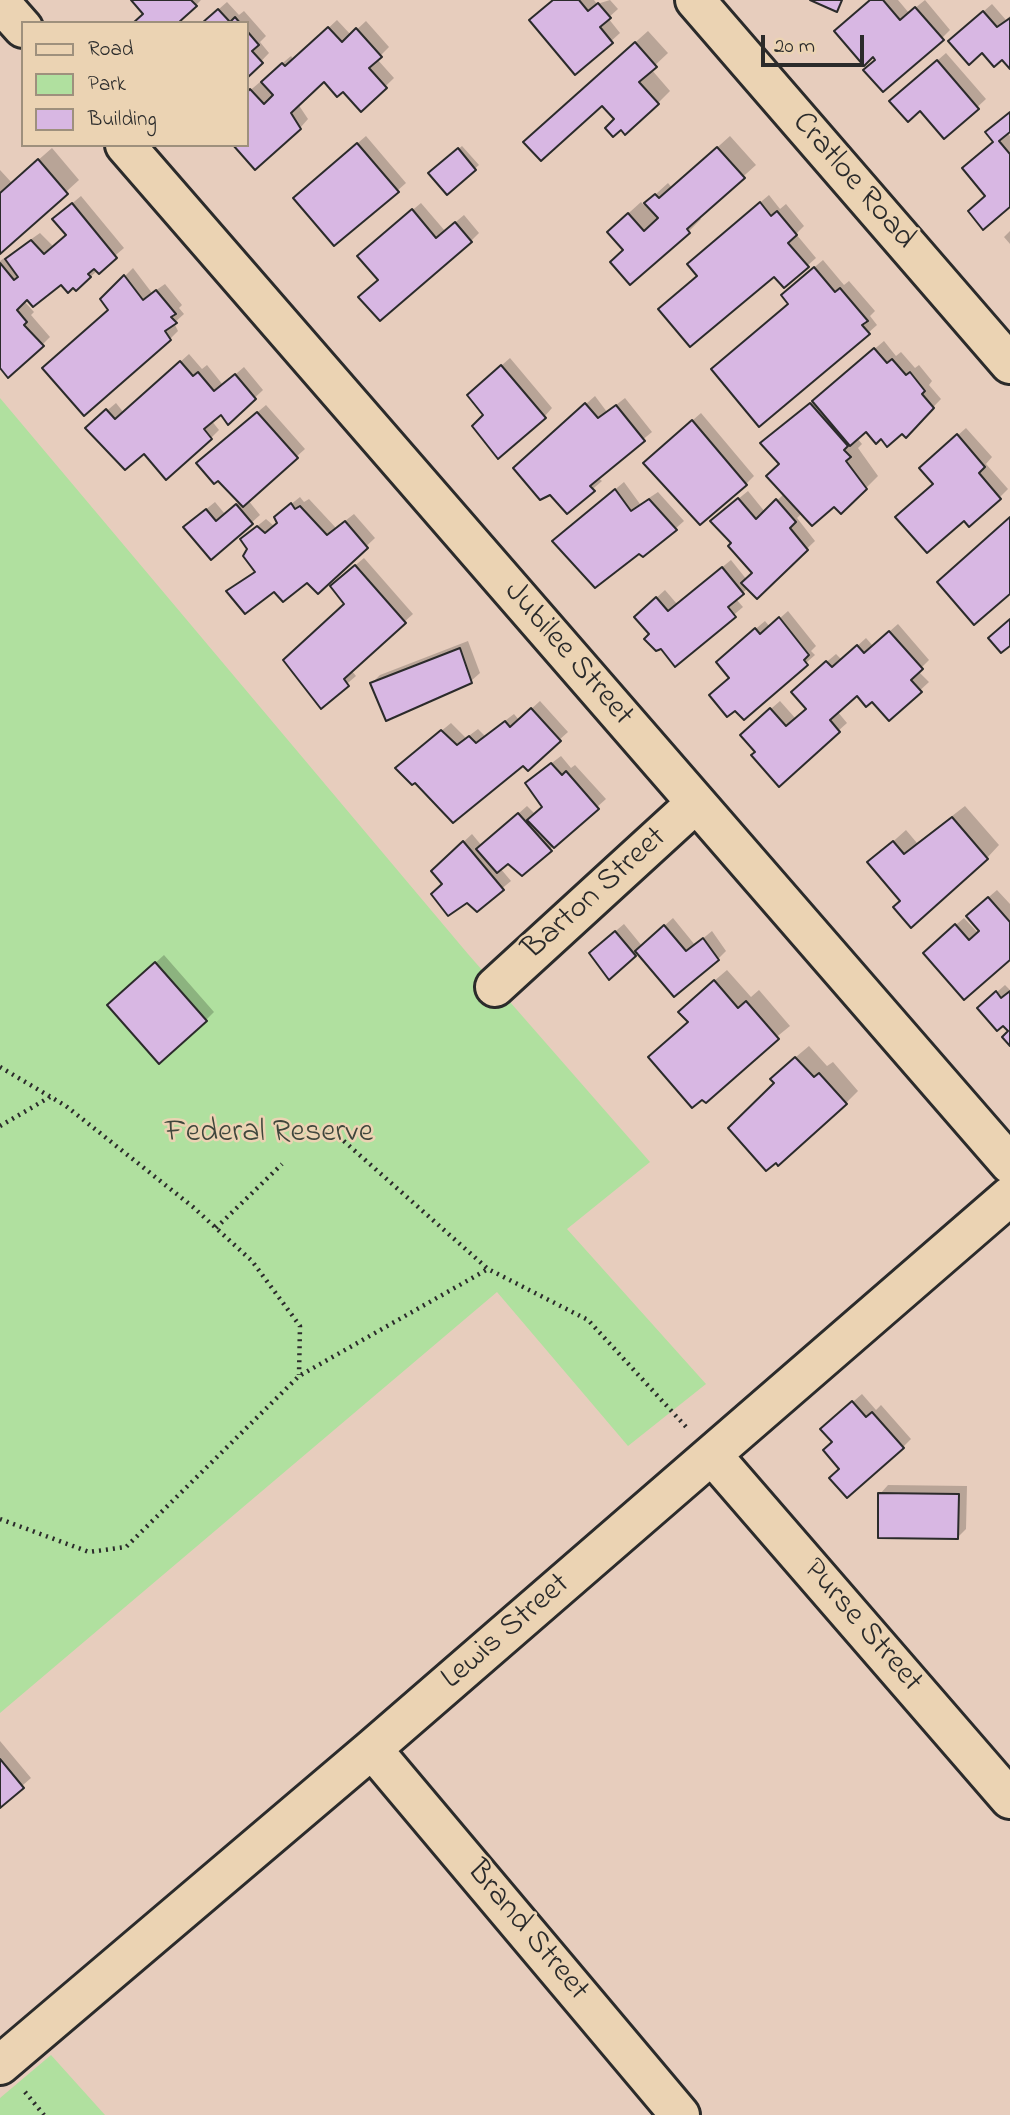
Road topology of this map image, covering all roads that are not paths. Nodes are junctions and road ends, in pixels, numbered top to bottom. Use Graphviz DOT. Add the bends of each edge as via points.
graph roads {
  1 [pos="695,0"];
  2 [pos="0,2"];
  3 [pos="21,26"];
  4 [pos="127,147"];
  5 [pos="1010,364"];
  6 [pos="696,803"];
  7 [pos="495,987"];
  8 [pos="1010,1164"];
  9 [pos="1010,1196"];
  10 [pos="712,1455"];
  11 [pos="372,1749"];
  12 [pos="1010,1799"];
  13 [pos="0,2065"];
  14 [pos="680,2115"];
  1 -- 5 [label="street, Cratloe Road"];
  2 -- 3 [label="street"];
  4 -- 6 [label="street, Jubilee Street"];
  6 -- 7 [label="street, Barton Street"];
  6 -- 8 [label="street, Jubilee Street"];
  9 -- 10 [label="street, Lewis Street"];
  10 -- 11 [label="street, Lewis Street"];
  10 -- 12 [label="street, Purse Street"];
  11 -- 13 [label="street, Lewis Street"];
  11 -- 14 [label="street, Brand Street"];
}
